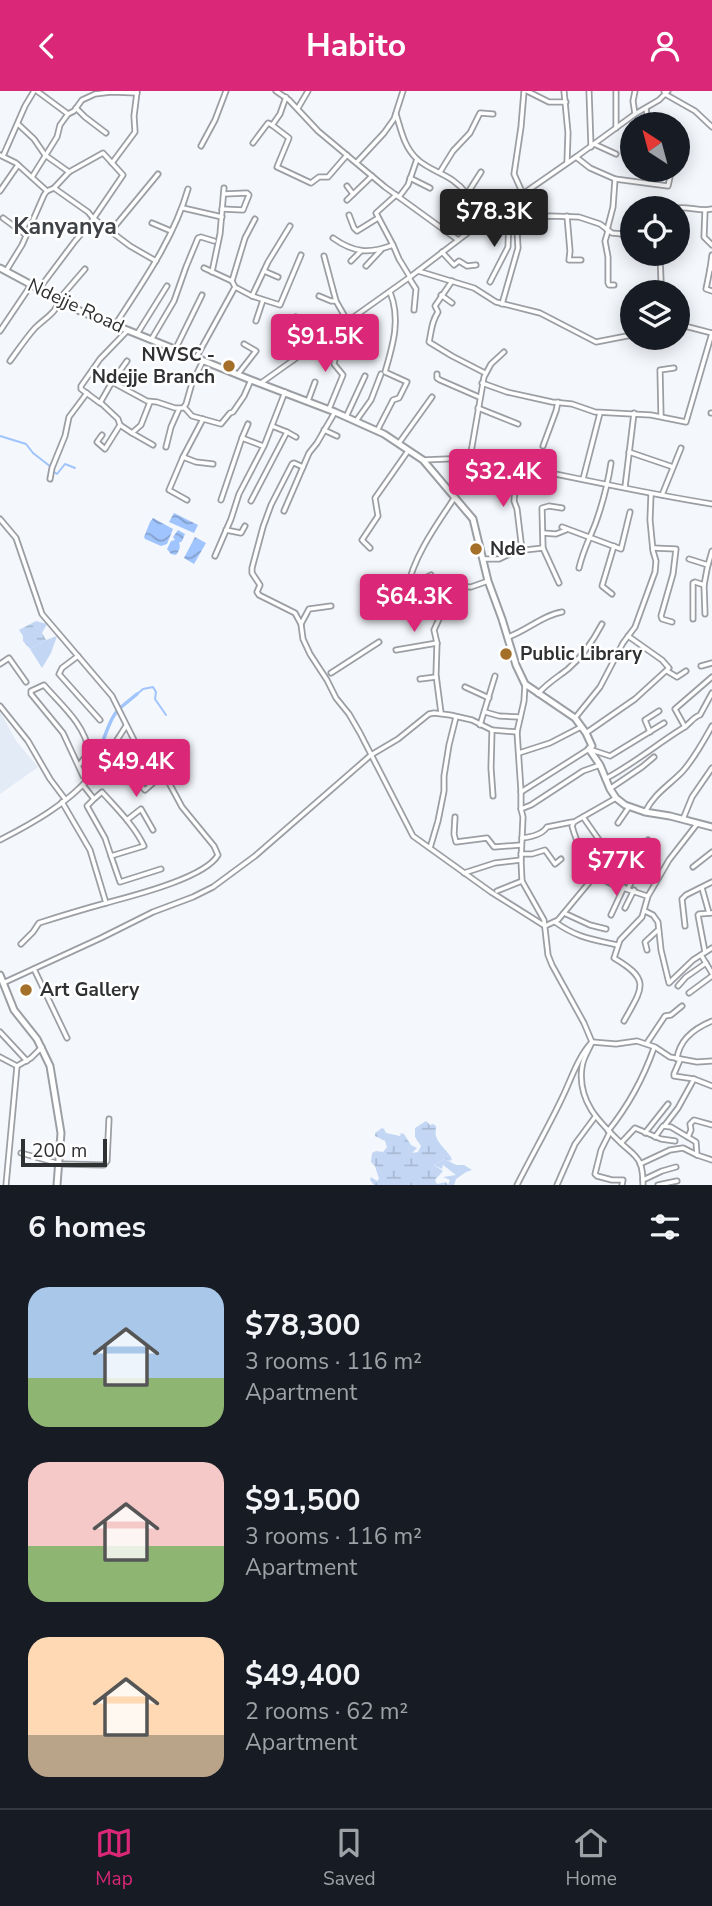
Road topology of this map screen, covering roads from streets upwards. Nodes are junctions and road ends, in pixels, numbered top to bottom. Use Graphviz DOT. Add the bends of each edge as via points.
graph roads {
  1 [pos="36,91"];
  2 [pos="86,91"];
  3 [pos="120,91"];
  4 [pos="226,91"];
  5 [pos="276,91"];
  6 [pos="308,91"];
  7 [pos="403,91"];
  8 [pos="526,91"];
  9 [pos="564,91"];
  10 [pos="589,91"];
  11 [pos="616,91"];
  12 [pos="635,91"];
  13 [pos="137,92"];
  14 [pos="666,92"];
  15 [pos="286,97"];
  16 [pos="82,100"];
  17 [pos="566,102"];
  18 [pos="76,108"];
  19 [pos="298,108"];
  20 [pos="646,108"];
  21 [pos="635,112"];
  22 [pos="639,112"];
  23 [pos="647,112"];
  24 [pos="68,114"];
  25 [pos="396,114"];
  26 [pos="493,114"];
  27 [pos="18,124"];
  28 [pos="272,125"];
  29 [pos="620,125"];
  30 [pos="712,127"];
  31 [pos="616,128"];
  32 [pos="106,133"];
  33 [pos="253,143"];
  34 [pos="201,146"];
  35 [pos="592,146"];
  36 [pos="616,154"];
  37 [pos="1,155"];
  38 [pos="45,155"];
  39 [pos="347,155"];
  40 [pos="576,157"];
  41 [pos="417,159"];
  42 [pos="357,162"];
  43 [pos="112,163"];
  44 [pos="567,164"];
  45 [pos="18,165"];
  46 [pos="69,172"];
  47 [pos="440,172"];
  48 [pos="481,172"];
  49 [pos="158,174"];
  50 [pos="372,176"];
  51 [pos="32,177"];
  52 [pos="410,178"];
  53 [pos="615,179"];
  54 [pos="620,180"];
  55 [pos="638,182"];
  56 [pos="669,182"];
  57 [pos="347,186"];
  58 [pos="54,188"];
  59 [pos="224,188"];
  60 [pos="429,188"];
  61 [pos="188,189"];
  62 [pos="0,191"];
  63 [pos="47,191"];
  64 [pos="224,194"];
  65 [pos="354,194"];
  66 [pos="467,194"];
  67 [pos="523,194"];
  68 [pos="398,196"];
  69 [pos="347,200"];
  70 [pos="183,208"];
  71 [pos="690,208"];
  72 [pos="222,209"];
  73 [pos="712,209"];
  74 [pos="705,211"];
  75 [pos="349,215"];
  76 [pos="491,216"];
  77 [pos="567,216"];
  78 [pos="222,217"];
  79 [pos="509,217"];
  80 [pos="3,218"];
  81 [pos="93,218"];
  82 [pos="378,218"];
  83 [pos="255,219"];
  84 [pos="519,219"];
  85 [pos="152,223"];
  86 [pos="478,225"];
  87 [pos="290,226"];
  88 [pos="607,230"];
  89 [pos="111,231"];
  90 [pos="171,231"];
  91 [pos="620,234"];
  92 [pos="26,235"];
  93 [pos="333,238"];
  94 [pos="458,240"];
  95 [pos="214,241"];
  96 [pos="393,245"];
  97 [pos="712,246"];
  98 [pos="382,249"];
  99 [pos="361,251"];
  100 [pos="442,252"];
  101 [pos="301,254"];
  102 [pos="712,255"];
  103 [pos="324,256"];
  104 [pos="581,260"];
  105 [pos="156,261"];
  106 [pos="351,261"];
  107 [pos="476,265"];
  108 [pos="366,266"];
  109 [pos="204,268"];
  110 [pos="85,269"];
  111 [pos="711,269"];
  112 [pos="3,270"];
  113 [pos="264,271"];
  114 [pos="418,271"];
  115 [pos="212,272"];
  116 [pos="410,277"];
  117 [pos="278,278"];
  118 [pos="232,281"];
  119 [pos="452,281"];
  120 [pos="490,282"];
  121 [pos="31,285"];
  122 [pos="614,285"];
  123 [pos="167,286"];
  124 [pos="235,287"];
  125 [pos="39,290"];
  126 [pos="712,291"];
  127 [pos="390,292"];
  128 [pos="202,295"];
  129 [pos="441,295"];
  130 [pos="252,296"];
  131 [pos="319,296"];
  132 [pos="263,300"];
  133 [pos="59,301"];
  134 [pos="336,301"];
  135 [pos="452,303"];
  136 [pos="502,304"];
  137 [pos="414,310"];
  138 [pos="296,317"];
  139 [pos="256,321"];
  140 [pos="348,322"];
  141 [pos="115,325"];
  142 [pos="690,327"];
  143 [pos="128,330"];
  144 [pos="0,331"];
  145 [pos="712,333"];
  146 [pos="137,334"];
  147 [pos="330,335"];
  148 [pos="620,337"];
  149 [pos="151,340"];
  150 [pos="244,344"];
  151 [pos="338,345"];
  152 [pos="279,348"];
  153 [pos="175,350"];
  154 [pos="504,352"];
  155 [pos="196,358"];
  156 [pos="293,360"];
  157 [pos="10,361"];
  158 [pos="127,361"];
  159 [pos="203,361"];
  160 [pos="674,368"];
  161 [pos="485,373"];
  162 [pos="381,374"];
  163 [pos="437,374"];
  164 [pos="237,375"];
  165 [pos="365,376"];
  166 [pos="251,380"];
  167 [pos="315,381"];
  168 [pos="112,382"];
  169 [pos="261,383"];
  170 [pos="482,383"];
  171 [pos="285,392"];
  172 [pos="87,393"];
  173 [pos="432,397"];
  174 [pos="480,397"];
  175 [pos="307,401"];
  176 [pos="150,402"];
  177 [pos="558,402"];
  178 [pos="101,403"];
  179 [pos="182,408"];
  180 [pos="478,408"];
  181 [pos="332,411"];
  182 [pos="600,413"];
  183 [pos="634,413"];
  184 [pos="661,416"];
  185 [pos="346,417"];
  186 [pos="203,419"];
  187 [pos="356,421"];
  188 [pos="518,423"];
  189 [pos="247,424"];
  190 [pos="121,425"];
  191 [pos="272,426"];
  192 [pos="324,430"];
  193 [pos="377,431"];
  194 [pos="287,432"];
  195 [pos="132,433"];
  196 [pos="102,435"];
  197 [pos="337,436"];
  198 [pos="296,437"];
  199 [pos="242,438"];
  200 [pos="399,443"];
  201 [pos="153,446"];
  202 [pos="264,446"];
  203 [pos="543,446"];
  204 [pos="166,447"];
  205 [pos="681,448"];
  206 [pos="410,449"];
  207 [pos="629,452"];
  208 [pos="183,457"];
  209 [pos="470,458"];
  210 [pos="423,460"];
  211 [pos="611,463"];
  212 [pos="213,464"];
  213 [pos="517,466"];
  214 [pos="303,467"];
  215 [pos="673,467"];
  216 [pos="50,479"];
  217 [pos="583,479"];
  218 [pos="607,485"];
  219 [pos="625,487"];
  220 [pos="651,493"];
  221 [pos="662,495"];
  222 [pos="455,496"];
  223 [pos="187,500"];
  224 [pos="220,500"];
  225 [pos="251,501"];
  226 [pos="711,502"];
  227 [pos="562,508"];
  228 [pos="284,511"];
  229 [pos="630,512"];
  230 [pos="0,519"];
  231 [pos="245,526"];
  232 [pos="562,527"];
  233 [pos="568,529"];
  234 [pos="226,530"];
  235 [pos="543,533"];
  236 [pos="590,537"];
  237 [pos="614,546"];
  238 [pos="370,548"];
  239 [pos="543,548"];
  240 [pos="653,548"];
  241 [pos="522,550"];
  242 [pos="712,551"];
  243 [pos="215,556"];
  244 [pos="483,559"];
  245 [pos="689,559"];
  246 [pos="708,564"];
  247 [pos="579,568"];
  248 [pos="432,575"];
  249 [pos="409,582"];
  250 [pos="488,582"];
  251 [pos="389,583"];
  252 [pos="559,583"];
  253 [pos="704,585"];
  254 [pos="453,586"];
  255 [pos="612,594"];
  256 [pos="435,603"];
  257 [pos="463,603"];
  258 [pos="331,606"];
  259 [pos="562,613"];
  260 [pos="705,614"];
  261 [pos="693,619"];
  262 [pos="672,622"];
  263 [pos="301,624"];
  264 [pos="601,624"];
  265 [pos="628,636"];
  266 [pos="508,637"];
  267 [pos="379,642"];
  268 [pos="437,643"];
  269 [pos="396,650"];
  270 [pos="78,656"];
  271 [pos="712,663"];
  272 [pos="0,664"];
  273 [pos="701,666"];
  274 [pos="667,671"];
  275 [pos="686,671"];
  276 [pos="331,673"];
  277 [pos="495,676"];
  278 [pos="436,677"];
  279 [pos="712,677"];
  280 [pos="419,679"];
  281 [pos="26,682"];
  282 [pos="525,684"];
  283 [pos="465,687"];
  284 [pos="712,693"];
  285 [pos="538,694"];
  286 [pos="489,698"];
  287 [pos="0,706"];
  288 [pos="659,711"];
  289 [pos="485,712"];
  290 [pos="442,714"];
  291 [pos="456,717"];
  292 [pos="520,717"];
  293 [pos="575,718"];
  294 [pos="100,720"];
  295 [pos="664,723"];
  296 [pos="480,725"];
  297 [pos="126,726"];
  298 [pos="582,726"];
  299 [pos="712,726"];
  300 [pos="685,727"];
  301 [pos="492,730"];
  302 [pos="517,732"];
  303 [pos="650,732"];
  304 [pos="586,733"];
  305 [pos="589,749"];
  306 [pos="108,753"];
  307 [pos="519,753"];
  308 [pos="371,755"];
  309 [pos="654,757"];
  310 [pos="79,765"];
  311 [pos="600,765"];
  312 [pos="711,771"];
  313 [pos="150,779"];
  314 [pos="605,779"];
  315 [pos="87,780"];
  316 [pos="83,785"];
  317 [pos="610,789"];
  318 [pos="521,792"];
  319 [pos="493,796"];
  320 [pos="616,797"];
  321 [pos="94,799"];
  322 [pos="64,801"];
  323 [pos="629,807"];
  324 [pos="521,809"];
  325 [pos="645,812"];
  326 [pos="455,817"];
  327 [pos="583,817"];
  328 [pos="682,819"];
  329 [pos="127,820"];
  330 [pos="574,822"];
  331 [pos="698,822"];
  332 [pos="618,824"];
  333 [pos="712,827"];
  334 [pos="153,830"];
  335 [pos="522,838"];
  336 [pos="0,840"];
  337 [pos="648,840"];
  338 [pos="522,845"];
  339 [pos="604,847"];
  340 [pos="429,848"];
  341 [pos="712,852"];
  342 [pos="521,854"];
  343 [pos="111,856"];
  344 [pos="561,859"];
  345 [pos="521,860"];
  346 [pos="693,867"];
  347 [pos="161,869"];
  348 [pos="599,871"];
  349 [pos="464,873"];
  350 [pos="637,873"];
  351 [pos="594,875"];
  352 [pos="522,881"];
  353 [pos="712,883"];
  354 [pos="702,887"];
  355 [pos="626,888"];
  356 [pos="634,890"];
  357 [pos="497,891"];
  358 [pos="648,896"];
  359 [pos="106,903"];
  360 [pos="710,906"];
  361 [pos="625,908"];
  362 [pos="645,911"];
  363 [pos="564,913"];
  364 [pos="710,913"];
  365 [pos="611,915"];
  366 [pos="555,922"];
  367 [pos="545,926"];
  368 [pos="685,926"];
  369 [pos="606,929"];
  370 [pos="659,929"];
  371 [pos="21,944"];
  372 [pos="617,945"];
  373 [pos="712,948"];
  374 [pos="647,950"];
  375 [pos="703,953"];
  376 [pos="712,961"];
  377 [pos="707,964"];
  378 [pos="34,969"];
  379 [pos="0,975"];
  380 [pos="712,975"];
  381 [pos="3,983"];
  382 [pos="678,986"];
  383 [pos="689,993"];
  384 [pos="682,1006"];
  385 [pos="624,1021"];
  386 [pos="712,1021"];
  387 [pos="0,1032"];
  388 [pos="67,1038"];
  389 [pos="592,1042"];
  390 [pos="647,1043"];
  391 [pos="655,1047"];
  392 [pos="42,1048"];
  393 [pos="0,1058"];
  394 [pos="678,1059"];
  395 [pos="27,1061"];
  396 [pos="712,1061"];
  397 [pos="17,1066"];
  398 [pos="694,1079"];
  399 [pos="712,1086"];
  400 [pos="667,1104"];
  401 [pos="596,1117"];
  402 [pos="109,1119"];
  403 [pos="712,1125"];
  404 [pos="663,1126"];
  405 [pos="609,1132"];
  406 [pos="645,1133"];
  407 [pos="654,1137"];
  408 [pos="688,1137"];
  409 [pos="675,1141"];
  410 [pos="621,1143"];
  411 [pos="21,1153"];
  412 [pos="697,1156"];
  413 [pos="712,1160"];
  414 [pos="60,1164"];
  415 [pos="640,1164"];
  416 [pos="676,1167"];
  417 [pos="677,1181"];
  418 [pos="643,1182"];
  419 [pos="6,1185"];
  420 [pos="57,1185"];
  421 [pos="517,1185"];
  422 [pos="557,1185"];
  423 [pos="622,1185"];
  424 [pos="658,1185"];
  1 -- 24 [label="street"];
  1 -- 27 [label="street"];
  2 -- 16 [label="street"];
  3 -- 13 [label="street"];
  3 -- 16 [label="street"];
  4 -- 34 [label="street"];
  5 -- 15 [label="street"];
  6 -- 19 [label="street"];
  7 -- 25 [label="street"];
  8 -- 17 [label="street" via="549,102"];
  8 -- 67 [label="street" via="514,174"];
  9 -- 17 [label="street"];
  10 -- 35 [label="street"];
  11 -- 31 [label="street"];
  12 -- 21 [label="street"];
  13 -- 43 [label="street" via="135,132"];
  14 -- 20 [label="street"];
  14 -- 30 [label="street"];
  15 -- 19 [label="street"];
  15 -- 28 [label="street"];
  16 -- 18 [label="street"];
  17 -- 44 [label="street"];
  18 -- 24 [label="street"];
  18 -- 32 [label="street"];
  19 -- 39 [label="street"];
  20 -- 22 [label="street"];
  20 -- 23 [label="street"];
  24 -- 38 [label="street"];
  25 -- 41 [label="street" via="405,143"];
  25 -- 42 [label="street"];
  26 -- 47 [label="street" via="480,113"];
  27 -- 37 [label="street"];
  27 -- 38 [label="street"];
  28 -- 33 [label="street" via="268,123"];
  28 -- 39 [label="street" via="289,139 276,167 311,183 328,177"];
  29 -- 31 [label="street"];
  31 -- 35 [label="street"];
  35 -- 36 [label="street"];
  35 -- 40 [label="street"];
  37 -- 45 [label="street"];
  38 -- 46 [label="street"];
  38 -- 51 [label="street"];
  39 -- 42 [label="street"];
  40 -- 44 [label="street"];
  40 -- 53 [label="street"];
  41 -- 47 [label="street"];
  41 -- 52 [label="street"];
  42 -- 50 [label="street"];
  43 -- 46 [label="street" via="103,153"];
  43 -- 81 [label="street" via="122,178"];
  44 -- 67 [label="street"];
  45 -- 51 [label="street"];
  45 -- 62 [label="street"];
  46 -- 58 [label="street"];
  47 -- 66 [label="street"];
  48 -- 66 [label="street"];
  49 -- 89 [label="street"];
  50 -- 65 [label="street"];
  50 -- 68 [label="street"];
  51 -- 63 [label="street"];
  52 -- 60 [label="street"];
  52 -- 68 [label="street"];
  53 -- 54 [label="street"];
  53 -- 88 [label="street"];
  55 -- 56 [label="street" via="668,186"];
  57 -- 65 [label="street"];
  58 -- 63 [label="street"];
  58 -- 81 [label="street"];
  59 -- 64 [label="street"];
  61 -- 70 [label="street"];
  63 -- 92 [label="street"];
  64 -- 72 [label="street"];
  64 -- 72 [label="street" via="249,195 243,210"];
  65 -- 69 [label="street"];
  66 -- 86 [label="street" via="463,206"];
  67 -- 76 [label="street"];
  68 -- 82 [label="street" via="377,211"];
  68 -- 94 [label="street"];
  70 -- 78 [label="street"];
  70 -- 90 [label="street"];
  71 -- 74 [label="street"];
  72 -- 78 [label="street"];
  73 -- 74 [label="street"];
  74 -- 97 [label="street" via="703,232"];
  75 -- 82 [label="street" via="357,230"];
  76 -- 79 [label="street"];
  76 -- 86 [label="street"];
  77 -- 84 [label="street"];
  77 -- 88 [label="street"];
  77 -- 104 [label="street" via="569,260"];
  78 -- 115 [label="street"];
  79 -- 84 [label="street"];
  79 -- 120 [label="street" via="508,247"];
  80 -- 92 [label="street"];
  81 -- 89 [label="street"];
  81 -- 125 [label="street"];
  82 -- 96 [label="street"];
  83 -- 118 [label="street"];
  84 -- 136 [label="street" via="518,248"];
  85 -- 90 [label="street"];
  86 -- 94 [label="street"];
  87 -- 113 [label="street"];
  88 -- 91 [label="street"];
  88 -- 122 [label="street" via="608,283"];
  89 -- 105 [label="street"];
  90 -- 105 [label="street"];
  92 -- 112 [label="street"];
  93 -- 99 [label="street"];
  94 -- 100 [label="street"];
  95 -- 149 [label="street" via="198,238 174,300"];
  96 -- 98 [label="street"];
  96 -- 116 [label="street"];
  98 -- 99 [label="street"];
  98 -- 108 [label="street"];
  99 -- 106 [label="street"];
  100 -- 107 [label="street" via="452,264"];
  100 -- 114 [label="street"];
  101 -- 132 [label="street" via="282,304"];
  102 -- 111 [label="street"];
  103 -- 134 [label="street"];
  105 -- 141 [label="street"];
  109 -- 115 [label="street"];
  110 -- 133 [label="street"];
  111 -- 126 [label="street" via="706,289"];
  112 -- 121 [label="street, Ndejje Road"];
  113 -- 117 [label="street"];
  113 -- 130 [label="street"];
  114 -- 116 [label="street"];
  114 -- 119 [label="street"];
  115 -- 118 [label="street"];
  116 -- 127 [label="street"];
  116 -- 137 [label="street" via="416,289"];
  118 -- 124 [label="street"];
  119 -- 129 [label="street"];
  119 -- 136 [label="street"];
  121 -- 125 [label="street, Ndejje Road"];
  121 -- 144 [label="street"];
  123 -- 146 [label="street"];
  124 -- 130 [label="street"];
  124 -- 155 [label="street"];
  125 -- 133 [label="street, Ndejje Road"];
  127 -- 140 [label="street"];
  127 -- 193 [label="street" via="396,323 385,372 407,382"];
  128 -- 153 [label="street"];
  129 -- 135 [label="street"];
  129 -- 161 [label="street" via="429,342"];
  130 -- 132 [label="street"];
  131 -- 134 [label="street"];
  132 -- 139 [label="street"];
  133 -- 141 [label="street, Ndejje Road"];
  133 -- 157 [label="street"];
  134 -- 140 [label="street"];
  136 -- 148 [label="street" via="540,313 596,342"];
  138 -- 147 [label="street"];
  140 -- 147 [label="street"];
  141 -- 143 [label="street, Ndejje Road"];
  142 -- 145 [label="street"];
  143 -- 146 [label="street, Ndejje Road"];
  143 -- 172 [label="street" via="85,379 80,387"];
  145 -- 184 [label="street" via="687,420"];
  146 -- 149 [label="street, Ndejje Road"];
  147 -- 156 [label="street"];
  149 -- 153 [label="street, Ndejje Road"];
  150 -- 164 [label="street" via="256,351"];
  151 -- 181 [label="street" via="334,364 343,376"];
  152 -- 156 [label="street"];
  153 -- 155 [label="street, Ndejje Road"];
  154 -- 161 [label="street"];
  155 -- 159 [label="street, Ndejje Road"];
  156 -- 169 [label="street"];
  158 -- 168 [label="street"];
  159 -- 164 [label="street, Ndejje Road"];
  159 -- 179 [label="street"];
  160 -- 184 [label="street" via="660,370"];
  161 -- 170 [label="street"];
  162 -- 187 [label="street"];
  163 -- 174 [label="street" via="451,386"];
  164 -- 166 [label="street, Ndejje Road"];
  165 -- 185 [label="street"];
  166 -- 169 [label="street, Ndejje Road"];
  166 -- 186 [label="street" via="221,424"];
  167 -- 175 [label="street"];
  168 -- 176 [label="street"];
  168 -- 178 [label="street"];
  169 -- 171 [label="street, Ndejje Road"];
  170 -- 174 [label="street"];
  170 -- 177 [label="street"];
  171 -- 175 [label="street, Ndejje Road"];
  171 -- 191 [label="street"];
  172 -- 178 [label="street"];
  172 -- 216 [label="street" via="69,417"];
  173 -- 200 [label="street"];
  174 -- 180 [label="street"];
  175 -- 181 [label="street, Ndejje Road"];
  176 -- 179 [label="street"];
  176 -- 195 [label="street" via="141,425"];
  177 -- 182 [label="street"];
  177 -- 203 [label="street"];
  178 -- 190 [label="street"];
  179 -- 186 [label="street"];
  179 -- 204 [label="street"];
  180 -- 188 [label="street"];
  180 -- 209 [label="street"];
  181 -- 185 [label="street, Ndejje Road"];
  181 -- 192 [label="street"];
  182 -- 183 [label="street"];
  182 -- 217 [label="street"];
  183 -- 184 [label="street"];
  183 -- 207 [label="street"];
  185 -- 187 [label="street, Ndejje Road"];
  186 -- 208 [label="street"];
  187 -- 193 [label="street, Ndejje Road"];
  189 -- 199 [label="street"];
  190 -- 195 [label="street"];
  190 -- 196 [label="street" via="106,449 97,442"];
  191 -- 194 [label="street"];
  191 -- 202 [label="street"];
  192 -- 197 [label="street"];
  192 -- 214 [label="street"];
  193 -- 200 [label="street, Ndejje Road"];
  194 -- 198 [label="street"];
  194 -- 225 [label="street"];
  195 -- 201 [label="street"];
  199 -- 202 [label="street"];
  199 -- 224 [label="street"];
  200 -- 206 [label="street, Ndejje Road"];
  202 -- 234 [label="street"];
  205 -- 215 [label="street"];
  206 -- 210 [label="street, Ndejje Road"];
  206 -- 238 [label="street" via="376,496 378,516 362,540"];
  207 -- 215 [label="street"];
  207 -- 219 [label="street"];
  208 -- 212 [label="street"];
  208 -- 223 [label="street" via="169,491"];
  209 -- 210 [label="street"];
  209 -- 213 [label="street"];
  210 -- 222 [label="street, Ndejje Road"];
  211 -- 218 [label="street"];
  213 -- 217 [label="street"];
  213 -- 241 [label="street" via="514,501"];
  214 -- 228 [label="street"];
  214 -- 263 [label="street" via="292,463 273,501 252,571 260,585 259,595 295,613"];
  215 -- 221 [label="street"];
  217 -- 218 [label="street"];
  218 -- 219 [label="street"];
  218 -- 236 [label="street"];
  219 -- 220 [label="street"];
  220 -- 221 [label="street"];
  220 -- 240 [label="street"];
  221 -- 226 [label="street"];
  222 -- 244 [label="street, Ndejje Road" via="473,519"];
  222 -- 249 [label="street" via="426,542"];
  227 -- 235 [label="street" via="542,508"];
  229 -- 237 [label="street" via="622,548"];
  230 -- 270 [label="street" via="16,538 42,614"];
  231 -- 234 [label="street" via="241,533"];
  232 -- 233 [label="street"];
  233 -- 235 [label="street"];
  233 -- 236 [label="street"];
  234 -- 243 [label="street"];
  235 -- 239 [label="street"];
  236 -- 237 [label="street"];
  236 -- 247 [label="street"];
  237 -- 255 [label="street" via="602,586"];
  239 -- 241 [label="street"];
  239 -- 252 [label="street"];
  240 -- 262 [label="street" via="676,549 661,616"];
  240 -- 265 [label="street" via="655,572"];
  241 -- 244 [label="street" via="499,559"];
  242 -- 246 [label="street"];
  244 -- 250 [label="street, Ndejje Road"];
  245 -- 246 [label="street"];
  246 -- 253 [label="street"];
  248 -- 249 [label="street"];
  249 -- 251 [label="street"];
  249 -- 256 [label="street" via="410,594"];
  250 -- 254 [label="street"];
  250 -- 266 [label="street, Ndejje Road"];
  253 -- 260 [label="street"];
  253 -- 261 [label="street" via="693,583"];
  256 -- 257 [label="street"];
  256 -- 268 [label="street"];
  258 -- 263 [label="street" via="309,609"];
  259 -- 266 [label="street"];
  263 -- 308 [label="street" via="310,654"];
  264 -- 285 [label="street" via="586,651"];
  265 -- 274 [label="street" via="662,660"];
  265 -- 293 [label="street" via="600,687"];
  266 -- 282 [label="street, Ndejje Road"];
  267 -- 276 [label="street"];
  268 -- 269 [label="street"];
  268 -- 278 [label="street"];
  270 -- 294 [label="street" via="59,674"];
  270 -- 297 [label="street" via="111,696"];
  271 -- 273 [label="street"];
  272 -- 281 [label="street" via="9,658"];
  274 -- 275 [label="street" via="677,677"];
  274 -- 304 [label="street"];
  277 -- 286 [label="street"];
  278 -- 280 [label="street"];
  278 -- 290 [label="street"];
  279 -- 300 [label="street" via="675,710"];
  282 -- 285 [label="street"];
  282 -- 292 [label="street"];
  283 -- 286 [label="street"];
  284 -- 300 [label="street" via="701,714"];
  285 -- 293 [label="street"];
  286 -- 289 [label="street"];
  287 -- 322 [label="street" via="28,741"];
  288 -- 303 [label="street" via="645,720"];
  289 -- 292 [label="street"];
  289 -- 296 [label="street"];
  290 -- 291 [label="street"];
  290 -- 308 [label="street" via="425,716"];
  291 -- 296 [label="street"];
  291 -- 340 [label="street"];
  292 -- 302 [label="street"];
  293 -- 298 [label="street"];
  295 -- 303 [label="street"];
  296 -- 301 [label="street"];
  297 -- 306 [label="street"];
  297 -- 359 [label="street" via="218,855 205,868 182,879"];
  298 -- 304 [label="street"];
  298 -- 307 [label="street"];
  299 -- 325 [label="street" via="685,769 656,794"];
  300 -- 314 [label="street"];
  301 -- 302 [label="street"];
  301 -- 319 [label="street"];
  302 -- 307 [label="street"];
  303 -- 305 [label="street" via="610,756"];
  304 -- 305 [label="street" via="592,746"];
  305 -- 311 [label="street"];
  305 -- 318 [label="street"];
  306 -- 313 [label="street" via="145,790 153,783"];
  306 -- 315 [label="street"];
  307 -- 318 [label="street"];
  308 -- 340 [label="street" via="414,836"];
  308 -- 378 [label="street" via="213,887"];
  309 -- 317 [label="street"];
  310 -- 310 [label="street" via="89,752 79,725 41,685 31,694 58,726"];
  310 -- 315 [label="street"];
  311 -- 314 [label="street"];
  311 -- 324 [label="street"];
  312 -- 328 [label="street"];
  314 -- 317 [label="street"];
  315 -- 316 [label="street"];
  316 -- 321 [label="street"];
  316 -- 322 [label="street"];
  317 -- 320 [label="street"];
  318 -- 324 [label="street"];
  320 -- 323 [label="street"];
  320 -- 327 [label="street"];
  321 -- 329 [label="street" via="102,792"];
  321 -- 343 [label="street" via="87,806"];
  322 -- 336 [label="street"];
  322 -- 359 [label="street" via="90,850"];
  323 -- 325 [label="street"];
  323 -- 332 [label="street"];
  324 -- 335 [label="street"];
  325 -- 328 [label="street"];
  326 -- 338 [label="street" via="456,842 487,838 493,846"];
  327 -- 330 [label="street"];
  327 -- 339 [label="street"];
  328 -- 331 [label="street"];
  329 -- 334 [label="street" via="141,809"];
  329 -- 343 [label="street" via="144,846"];
  330 -- 335 [label="street"];
  330 -- 348 [label="street" via="582,852"];
  331 -- 333 [label="street"];
  331 -- 358 [label="street"];
  335 -- 338 [label="street"];
  337 -- 348 [label="street" via="633,854"];
  338 -- 342 [label="street"];
  340 -- 349 [label="street"];
  341 -- 346 [label="street"];
  342 -- 344 [label="street" via="545,850 555,864"];
  342 -- 345 [label="street"];
  343 -- 347 [label="street" via="120,882"];
  345 -- 349 [label="street"];
  345 -- 352 [label="street"];
  348 -- 351 [label="street"];
  349 -- 367 [label="street"];
  350 -- 355 [label="street"];
  351 -- 355 [label="street"];
  351 -- 363 [label="street"];
  352 -- 357 [label="street"];
  352 -- 367 [label="street"];
  353 -- 354 [label="street"];
  354 -- 360 [label="street"];
  354 -- 368 [label="street" via="682,899"];
  355 -- 356 [label="street"];
  355 -- 365 [label="street"];
  356 -- 358 [label="street"];
  356 -- 361 [label="street"];
  358 -- 362 [label="street"];
  359 -- 371 [label="street" via="39,923"];
  360 -- 364 [label="street"];
  362 -- 370 [label="street" via="656,919"];
  362 -- 372 [label="street"];
  363 -- 366 [label="street"];
  363 -- 369 [label="street"];
  364 -- 375 [label="street" via="698,915"];
  366 -- 367 [label="street"];
  366 -- 372 [label="street" via="592,941"];
  367 -- 389 [label="street" via="552,965"];
  370 -- 374 [label="street" via="645,942"];
  370 -- 375 [label="street" via="669,983"];
  372 -- 385 [label="street" via="614,958 636,972 639,980 640,991"];
  373 -- 375 [label="street"];
  375 -- 377 [label="street"];
  376 -- 377 [label="street"];
  377 -- 380 [label="street"];
  377 -- 382 [label="street"];
  378 -- 381 [label="street"];
  378 -- 388 [label="street"];
  379 -- 381 [label="street"];
  380 -- 383 [label="street"];
  381 -- 392 [label="street" via="14,1010"];
  384 -- 390 [label="street" via="665,1016"];
  386 -- 394 [label="street" via="688,1036"];
  387 -- 395 [label="street"];
  389 -- 390 [label="street"];
  389 -- 401 [label="street" via="582,1065 582,1082 586,1102"];
  389 -- 421 [label="street"];
  390 -- 391 [label="street"];
  391 -- 394 [label="street"];
  391 -- 405 [label="street" via="642,1081"];
  392 -- 395 [label="street"];
  392 -- 414 [label="street" via="50,1066 60,1123"];
  393 -- 397 [label="street"];
  394 -- 396 [label="street"];
  394 -- 398 [label="street" via="674,1075"];
  395 -- 397 [label="street"];
  397 -- 419 [label="street"];
  398 -- 399 [label="street"];
  398 -- 404 [label="street"];
  400 -- 406 [label="street"];
  401 -- 405 [label="street"];
  401 -- 422 [label="street" via="575,1144"];
  402 -- 414 [label="street" via="106,1164"];
  403 -- 408 [label="street" via="694,1120"];
  404 -- 407 [label="street"];
  404 -- 408 [label="street"];
  405 -- 410 [label="street"];
  405 -- 423 [label="street" via="595,1174 623,1180"];
  406 -- 407 [label="street"];
  406 -- 410 [label="street" via="635,1128"];
  407 -- 409 [label="street"];
  408 -- 412 [label="street" via="696,1142"];
  410 -- 415 [label="street"];
  411 -- 414 [label="street"];
  412 -- 413 [label="street"];
  412 -- 415 [label="street" via="683,1148"];
  414 -- 420 [label="street"];
  415 -- 418 [label="street"];
  416 -- 418 [label="street"];
  417 -- 424 [label="street"];
}
